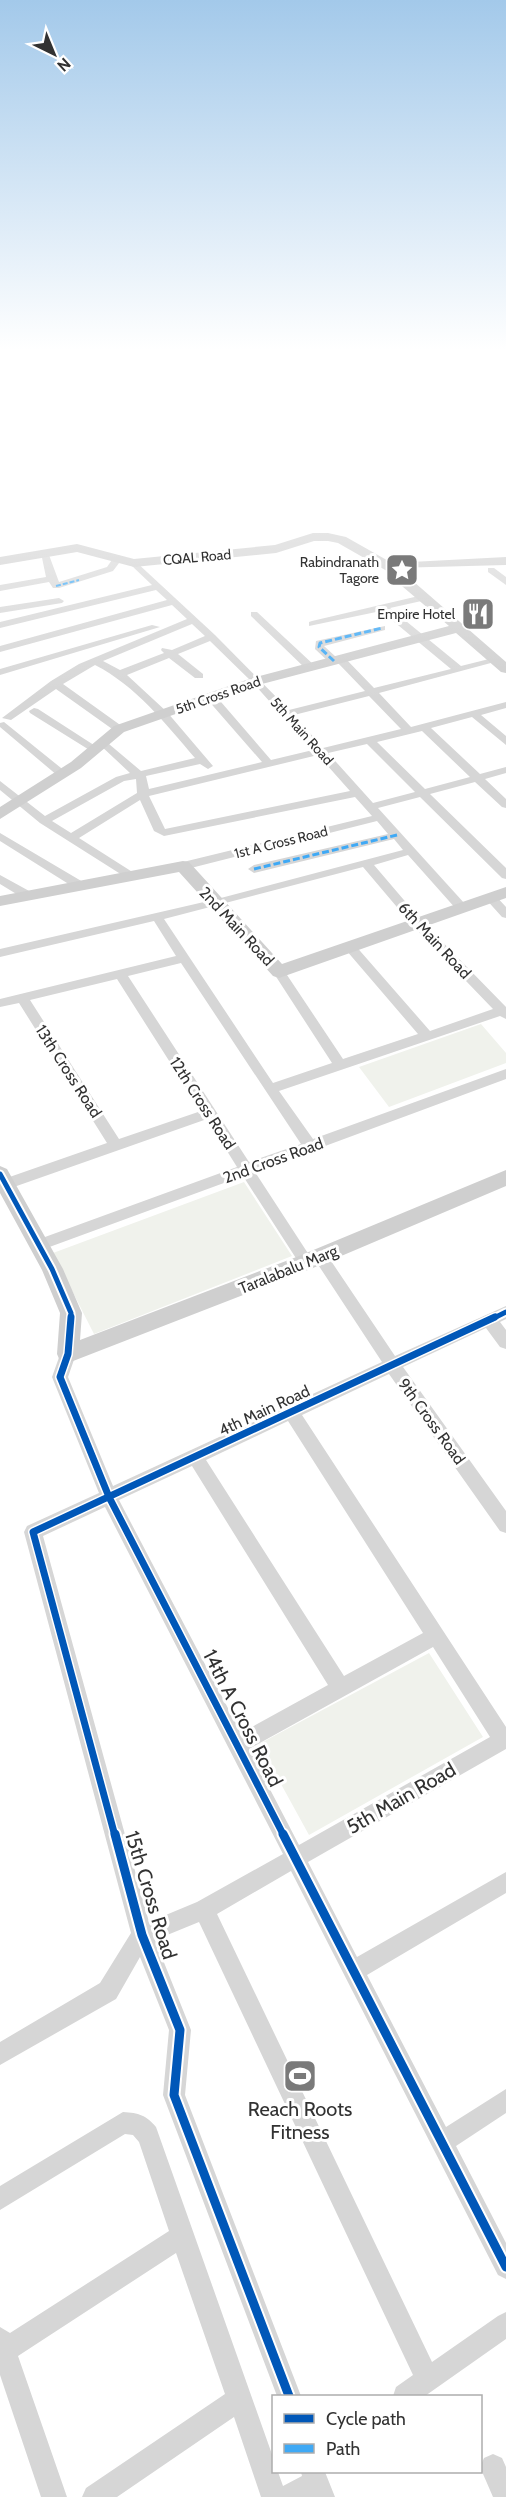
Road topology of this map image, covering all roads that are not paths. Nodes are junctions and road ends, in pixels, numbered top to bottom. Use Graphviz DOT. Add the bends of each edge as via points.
graph roads {
  1 [pos="44,555"];
  2 [pos="117,559"];
  3 [pos="0,561"];
  4 [pos="506,561"];
  5 [pos="134,563"];
  6 [pos="506,569"];
  7 [pos="491,570"];
  8 [pos="398,571"];
  9 [pos="54,582"];
  10 [pos="506,582"];
  11 [pos="159,586"];
  12 [pos="0,588"];
  13 [pos="423,598"];
  14 [pos="174,601"];
  15 [pos="67,602"];
  16 [pos="384,608"];
  17 [pos="0,610"];
  18 [pos="254,614"];
  19 [pos="192,618"];
  20 [pos="312,624"];
  21 [pos="0,625"];
  22 [pos="88,625"];
  23 [pos="382,628"];
  24 [pos="459,628"];
  25 [pos="212,637"];
  26 [pos="150,638"];
  27 [pos="421,638"];
  28 [pos="100,642"];
  29 [pos="0,649"];
  30 [pos="113,654"];
  31 [pos="171,654"];
  32 [pos="337,660"];
  33 [pos="94,661"];
  34 [pos="501,664"];
  35 [pos="309,667"];
  36 [pos="459,670"];
  37 [pos="0,672"];
  38 [pos="120,674"];
  39 [pos="199,676"];
  40 [pos="257,681"];
  41 [pos="55,683"];
  42 [pos="372,692"];
  43 [pos="211,697"];
  44 [pos="506,705"];
  45 [pos="34,711"];
  46 [pos="163,714"];
  47 [pos="286,714"];
  48 [pos="474,714"];
  49 [pos="424,727"];
  50 [pos="119,729"];
  51 [pos="409,731"];
  52 [pos="369,740"];
  53 [pos="506,742"];
  54 [pos="99,745"];
  55 [pos="320,752"];
  56 [pos="202,760"];
  57 [pos="268,763"];
  58 [pos="506,770"];
  59 [pos="62,774"];
  60 [pos="141,776"];
  61 [pos="216,776"];
  62 [pos="478,777"];
  63 [pos="0,784"];
  64 [pos="424,792"];
  65 [pos="357,793"];
  66 [pos="143,794"];
  67 [pos="21,801"];
  68 [pos="506,805"];
  69 [pos="371,807"];
  70 [pos="0,814"];
  71 [pos="380,817"];
  72 [pos="44,821"];
  73 [pos="397,835"];
  74 [pos="0,836"];
  75 [pos="71,838"];
  76 [pos="411,851"];
  77 [pos="366,863"];
  78 [pos="183,866"];
  79 [pos="254,869"];
  80 [pos="506,875"];
  81 [pos="130,876"];
  82 [pos="0,879"];
  83 [pos="79,885"];
  84 [pos="27,895"];
  85 [pos="498,895"];
  86 [pos="0,901"];
  87 [pos="217,903"];
  88 [pos="461,907"];
  89 [pos="506,914"];
  90 [pos="157,917"];
  91 [pos="417,923"];
  92 [pos="350,947"];
  93 [pos="0,953"];
  94 [pos="184,958"];
  95 [pos="279,972"];
  96 [pos="120,974"];
  97 [pos="22,998"];
  98 [pos="0,1003"];
  99 [pos="504,1013"];
  100 [pos="428,1036"];
  101 [pos="340,1065"];
  102 [pos="506,1074"];
  103 [pos="270,1089"];
  104 [pos="209,1113"];
  105 [pos="116,1145"];
  106 [pos="310,1146"];
  107 [pos="245,1170"];
  108 [pos="506,1178"];
  109 [pos="3,1179"];
  110 [pos="39,1245"];
  111 [pos="313,1259"];
  112 [pos="506,1311"];
  113 [pos="489,1320"];
  114 [pos="506,1342"];
  115 [pos="68,1354"];
  116 [pos="392,1365"];
  117 [pos="291,1412"];
  118 [pos="195,1457"];
  119 [pos="109,1497"];
  120 [pos="506,1525"];
  121 [pos="33,1532"];
  122 [pos="435,1636"];
  123 [pos="341,1688"];
  124 [pos="504,1739"];
  125 [pos="238,1744"];
  126 [pos="297,1858"];
  127 [pos="506,1882"];
  128 [pos="204,1910"];
  129 [pos="142,1935"];
  130 [pos="354,1971"];
  131 [pos="0,2054"];
  132 [pos="506,2100"];
  133 [pos="442,2142"];
  134 [pos="0,2199"];
  135 [pos="182,2236"];
  136 [pos="506,2267"];
  137 [pos="506,2324"];
  138 [pos="1,2347"];
  139 [pos="428,2380"];
  140 [pos="288,2395"];
  141 [pos="408,2395"];
  142 [pos="239,2399"];
  143 [pos="493,2467"];
  144 [pos="269,2470"];
  145 [pos="317,2483"];
  146 [pos="506,2496"];
  147 [pos="54,2497"];
  148 [pos="95,2497"];
  149 [pos="274,2497"];
  150 [pos="289,2497"];
  1 -- 2 [label="street, CQAL Road" via="80,548"];
  1 -- 3 [label="street, CQAL Road"];
  1 -- 9 [label="street"];
  2 -- 5 [label="street, CQAL Road"];
  2 -- 9 [label="street" via="110,569"];
  4 -- 8 [label="street"];
  5 -- 8 [label="street, CQAL Road" via="276,549 312,537 328,537 342,540"];
  5 -- 11 [label="street, 5th Main Road"];
  6 -- 7 [label="street"];
  7 -- 8 [label="street"];
  7 -- 10 [label="street"];
  8 -- 13 [label="street, CQAL Road"];
  9 -- 12 [label="street"];
  9 -- 15 [label="street"];
  11 -- 14 [label="street, 5th Main Road"];
  11 -- 15 [label="street"];
  13 -- 16 [label="street"];
  13 -- 24 [label="street, CQAL Road"];
  14 -- 19 [label="street, 5th Main Road"];
  14 -- 22 [label="street"];
  15 -- 17 [label="street"];
  15 -- 21 [label="street"];
  15 -- 22 [label="street"];
  16 -- 20 [label="street"];
  16 -- 27 [label="street"];
  18 -- 35 [label="street"];
  19 -- 25 [label="street, 5th Main Road"];
  19 -- 26 [label="street"];
  19 -- 28 [label="street"];
  22 -- 28 [label="street"];
  22 -- 29 [label="street"];
  23 -- 32 [label="street" via="320,643 319,647"];
  24 -- 27 [label="street, 5th Cross Road"];
  24 -- 34 [label="street, CQAL Road"];
  25 -- 31 [label="street"];
  25 -- 40 [label="street, 5th Main Road"];
  26 -- 30 [label="street"];
  26 -- 31 [label="street"];
  27 -- 32 [label="street, 5th Cross Road"];
  27 -- 36 [label="street"];
  28 -- 30 [label="street"];
  28 -- 37 [label="street"];
  30 -- 33 [label="street"];
  31 -- 38 [label="street"];
  31 -- 39 [label="street"];
  32 -- 35 [label="street, 5th Cross Road"];
  32 -- 42 [label="street"];
  33 -- 38 [label="street"];
  33 -- 41 [label="street"];
  34 -- 36 [label="street"];
  35 -- 40 [label="street, 5th Cross Road"];
  36 -- 42 [label="street"];
  38 -- 46 [label="street"];
  40 -- 43 [label="street, 5th Cross Road"];
  40 -- 47 [label="street, 5th Main Road"];
  41 -- 50 [label="street"];
  41 -- 59 [label="street" via="5,721"];
  42 -- 47 [label="street"];
  42 -- 51 [label="street"];
  43 -- 46 [label="street, 5th Cross Road"];
  43 -- 57 [label="street"];
  44 -- 48 [label="street"];
  45 -- 54 [label="street"];
  46 -- 50 [label="street, 5th Cross Road"];
  46 -- 56 [label="street"];
  47 -- 55 [label="street, 5th Main Road"];
  48 -- 49 [label="street"];
  48 -- 53 [label="street"];
  49 -- 51 [label="street"];
  49 -- 62 [label="street"];
  50 -- 54 [label="street, 5th Cross Road"];
  51 -- 52 [label="street"];
  52 -- 55 [label="street"];
  52 -- 64 [label="street"];
  54 -- 59 [label="street, 5th Cross Road"];
  54 -- 60 [label="street"];
  55 -- 57 [label="street"];
  55 -- 65 [label="street, 5th Main Road"];
  56 -- 60 [label="street"];
  56 -- 61 [label="street"];
  57 -- 61 [label="street"];
  58 -- 62 [label="street"];
  59 -- 67 [label="street, 5th Cross Road"];
  60 -- 66 [label="street"];
  60 -- 72 [label="street" via="120,779"];
  61 -- 66 [label="street"];
  62 -- 64 [label="street"];
  62 -- 68 [label="street"];
  63 -- 67 [label="street"];
  64 -- 69 [label="street"];
  64 -- 80 [label="street"];
  65 -- 66 [label="street" via="164,833"];
  65 -- 69 [label="street, 5th Main Road"];
  66 -- 75 [label="street"];
  67 -- 70 [label="street, 5th Cross Road"];
  67 -- 72 [label="street"];
  69 -- 71 [label="street, 5th Main Road"];
  71 -- 73 [label="street, 5th Main Road"];
  71 -- 78 [label="street, 1st A Cross Road"];
  72 -- 75 [label="street"];
  73 -- 76 [label="street, 5th Main Road"];
  73 -- 79 [label="street"];
  74 -- 83 [label="street"];
  75 -- 81 [label="street"];
  76 -- 77 [label="street"];
  76 -- 88 [label="street, 5th Main Road"];
  77 -- 87 [label="street"];
  77 -- 91 [label="street, 6th Main Road"];
  78 -- 81 [label="street"];
  78 -- 87 [label="street, 2nd Main Road"];
  81 -- 83 [label="street"];
  82 -- 84 [label="street"];
  83 -- 84 [label="street"];
  84 -- 86 [label="street"];
  85 -- 88 [label="street, 2nd Main Road"];
  85 -- 89 [label="street"];
  87 -- 90 [label="street"];
  87 -- 95 [label="street, 2nd Main Road"];
  88 -- 91 [label="street, 2nd Main Road"];
  90 -- 93 [label="street"];
  90 -- 94 [label="street"];
  91 -- 92 [label="street, 2nd Main Road"];
  91 -- 99 [label="street, 6th Main Road"];
  92 -- 95 [label="street, 2nd Main Road"];
  92 -- 100 [label="street"];
  94 -- 96 [label="street"];
  94 -- 103 [label="street"];
  95 -- 101 [label="street"];
  96 -- 97 [label="street"];
  96 -- 104 [label="street, 12th Cross Road"];
  97 -- 98 [label="street"];
  97 -- 105 [label="street, 13th Cross Road"];
  99 -- 100 [label="street"];
  100 -- 101 [label="street"];
  101 -- 103 [label="street"];
  102 -- 106 [label="street, 2nd Cross Road"];
  103 -- 106 [label="street"];
  104 -- 105 [label="street"];
  104 -- 107 [label="street, 12th Cross Road"];
  105 -- 109 [label="street"];
  106 -- 107 [label="street, 2nd Cross Road"];
  107 -- 110 [label="street, 2nd Cross Road"];
  107 -- 111 [label="street, 12th Cross Road"];
  108 -- 111 [label="street, Taralabalu Marg"];
  109 -- 110 [label="street, 14th A Cross Road"];
  110 -- 115 [label="street, 14th A Cross Road" via="71,1314"];
  111 -- 115 [label="street, Taralabalu Marg"];
  111 -- 116 [label="street, 9th Cross Road"];
  112 -- 113 [label="street, 4th Main Road"];
  113 -- 114 [label="street"];
  113 -- 116 [label="street, 4th Main Road"];
  115 -- 119 [label="street, 14th A Cross Road" via="60,1377"];
  116 -- 117 [label="street, 4th Main Road"];
  116 -- 120 [label="street, 9th Cross Road"];
  117 -- 118 [label="street, 4th Main Road"];
  117 -- 122 [label="street"];
  118 -- 119 [label="street, 4th Main Road"];
  118 -- 123 [label="street"];
  119 -- 121 [label="street, 4th Main Road"];
  119 -- 125 [label="street, 14th A Cross Road"];
  121 -- 129 [label="street, 15th Cross Road"];
  122 -- 123 [label="street"];
  122 -- 124 [label="street"];
  123 -- 125 [label="street"];
  124 -- 126 [label="street, 5th Main Road"];
  125 -- 126 [label="street, 14th A Cross Road"];
  126 -- 128 [label="street, 5th Main Road"];
  126 -- 130 [label="street, 14th A Cross Road"];
  127 -- 130 [label="street"];
  128 -- 129 [label="street, 5th Main Road"];
  128 -- 139 [label="street"];
  129 -- 131 [label="street" via="108,1991"];
  129 -- 140 [label="street, 15th Cross Road" via="180,2030 174,2095"];
  130 -- 133 [label="street, 14th A Cross Road"];
  132 -- 133 [label="street"];
  133 -- 136 [label="street, 14th A Cross Road"];
  134 -- 135 [label="street" via="123,2123 139,2124 148,2135"];
  135 -- 138 [label="street"];
  135 -- 142 [label="street"];
  137 -- 139 [label="street"];
  138 -- 147 [label="street"];
  139 -- 141 [label="street"];
  142 -- 144 [label="street"];
  142 -- 148 [label="street"];
  143 -- 146 [label="street"];
  144 -- 149 [label="street"];
  145 -- 150 [label="street"];
}
